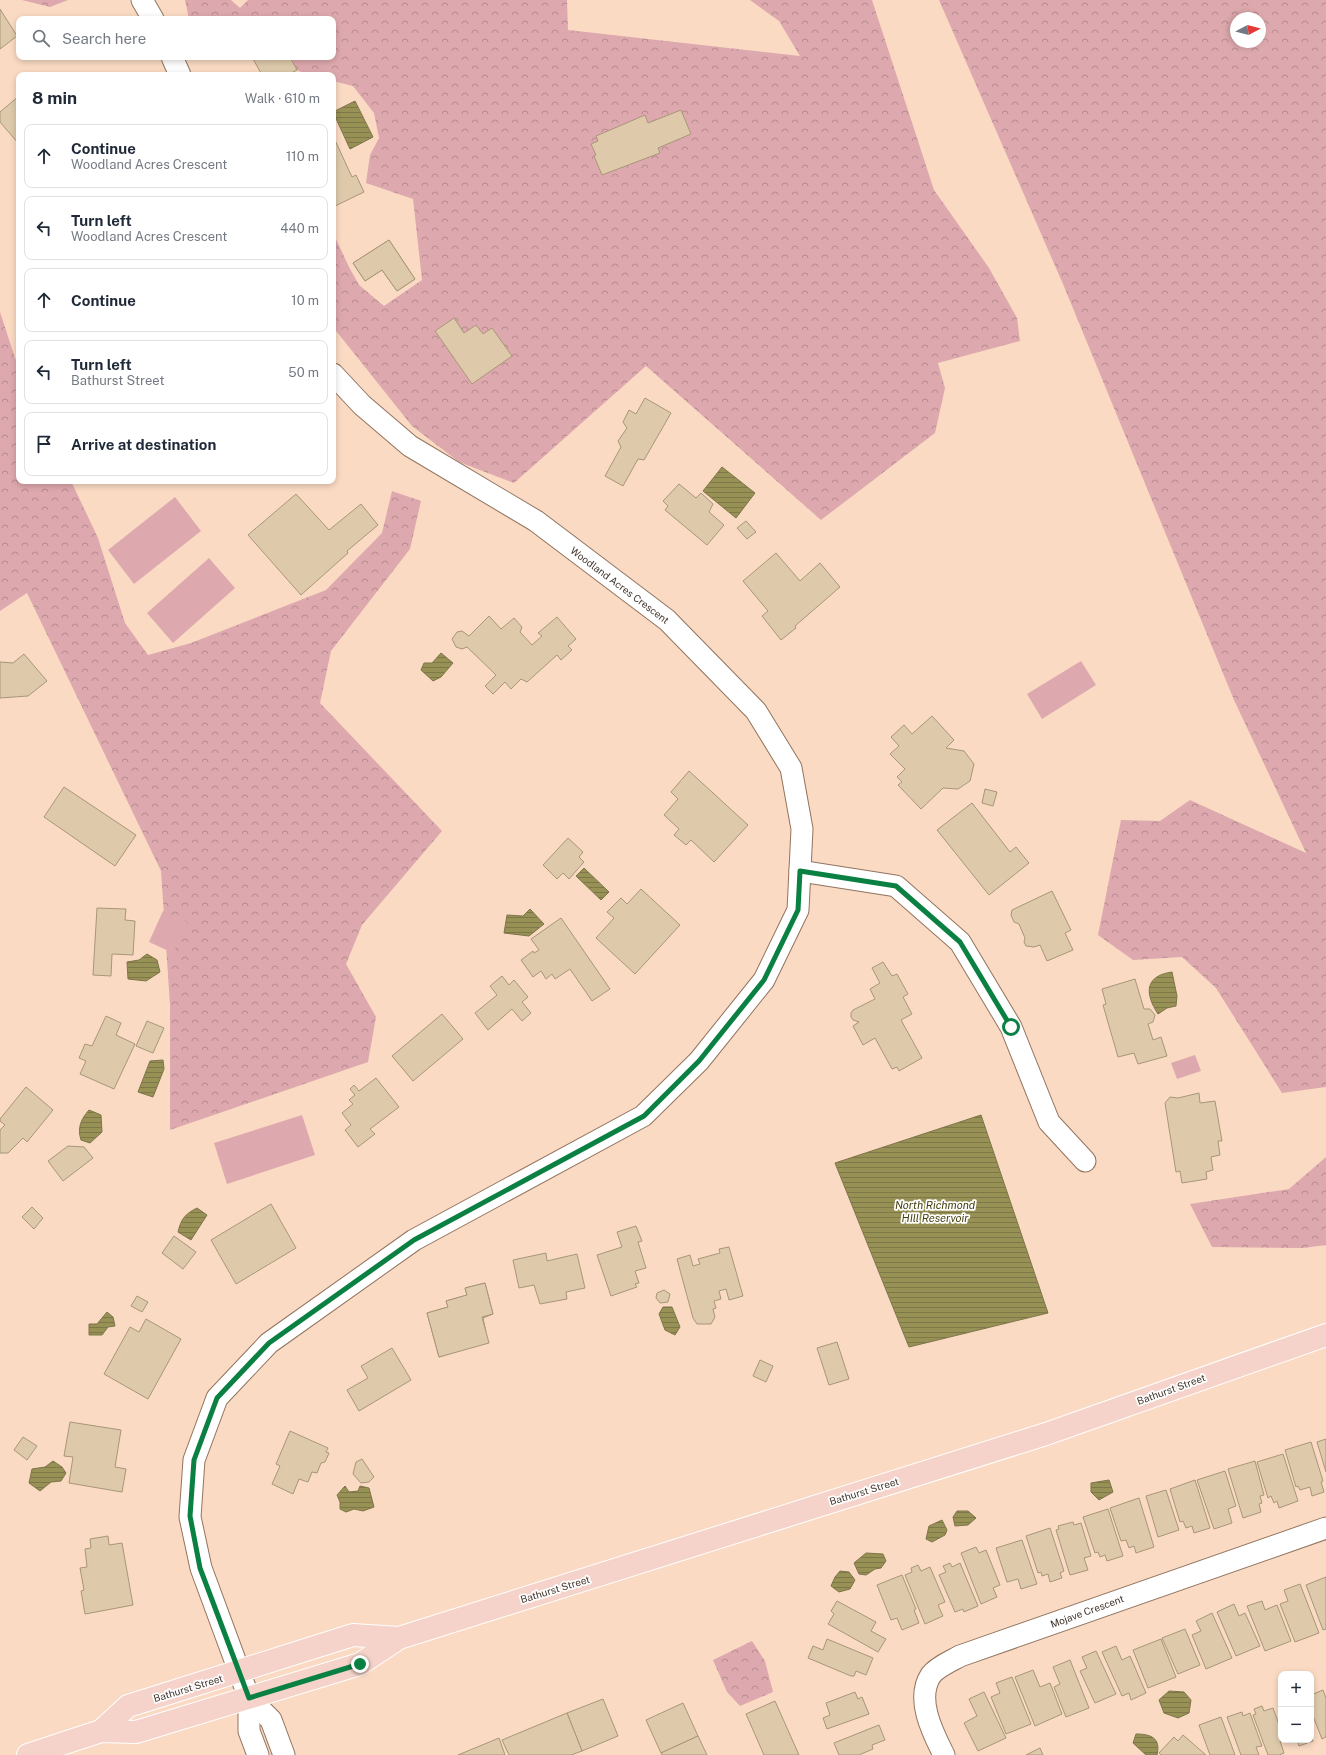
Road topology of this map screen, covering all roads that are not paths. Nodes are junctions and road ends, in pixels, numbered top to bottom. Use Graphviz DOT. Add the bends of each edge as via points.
graph roads {
  1 [pos="142,0"];
  2 [pos="151,16"];
  3 [pos="173,60"];
  4 [pos="179,72"];
  5 [pos="336,377"];
  6 [pos="800,871"];
  7 [pos="1085,1161"];
  8 [pos="1326,1335"];
  9 [pos="1326,1528"];
  10 [pos="399,1638"];
  11 [pos="239,1672"];
  12 [pos="249,1698"];
  13 [pos="101,1731"];
  14 [pos="28,1755"];
  15 [pos="258,1755"];
  16 [pos="284,1755"];
  17 [pos="944,1755"];
  1 -- 2 [label="street"];
  3 -- 4 [label="street"];
  5 -- 6 [label="street, Woodland Acres Crescent" via="362,405 410,446 536,521 667,620 756,712 791,768 802,829"];
  6 -- 7 [label="street" via="896,886 960,942 1011,1027 1049,1122"];
  6 -- 11 [label="street, Woodland Acres Crescent" via="798,910 764,980 699,1061 644,1116 414,1240 269,1343 217,1398 194,1460 190,1516 200,1568"];
  8 -- 10 [label="main road, Bathurst Street" via="1046,1434"];
  9 -- 17 [label="street, Mojave Crescent" via="960,1656 943,1666 932,1674 925,1688 925,1708"];
  10 -- 11 [label="main road, Bathurst Street" via="353,1635"];
  10 -- 12 [label="main road, Bathurst Street" via="360,1664"];
  11 -- 12 [label="street, Woodland Acres Crescent"];
  11 -- 13 [label="main road, Bathurst Street" via="128,1706"];
  12 -- 13 [label="main road, Bathurst Street" via="136,1732"];
  12 -- 15 [label="street" via="249,1731"];
  12 -- 16 [label="street" via="271,1720"];
  13 -- 14 [label="main road, Bathurst Street"];
}
